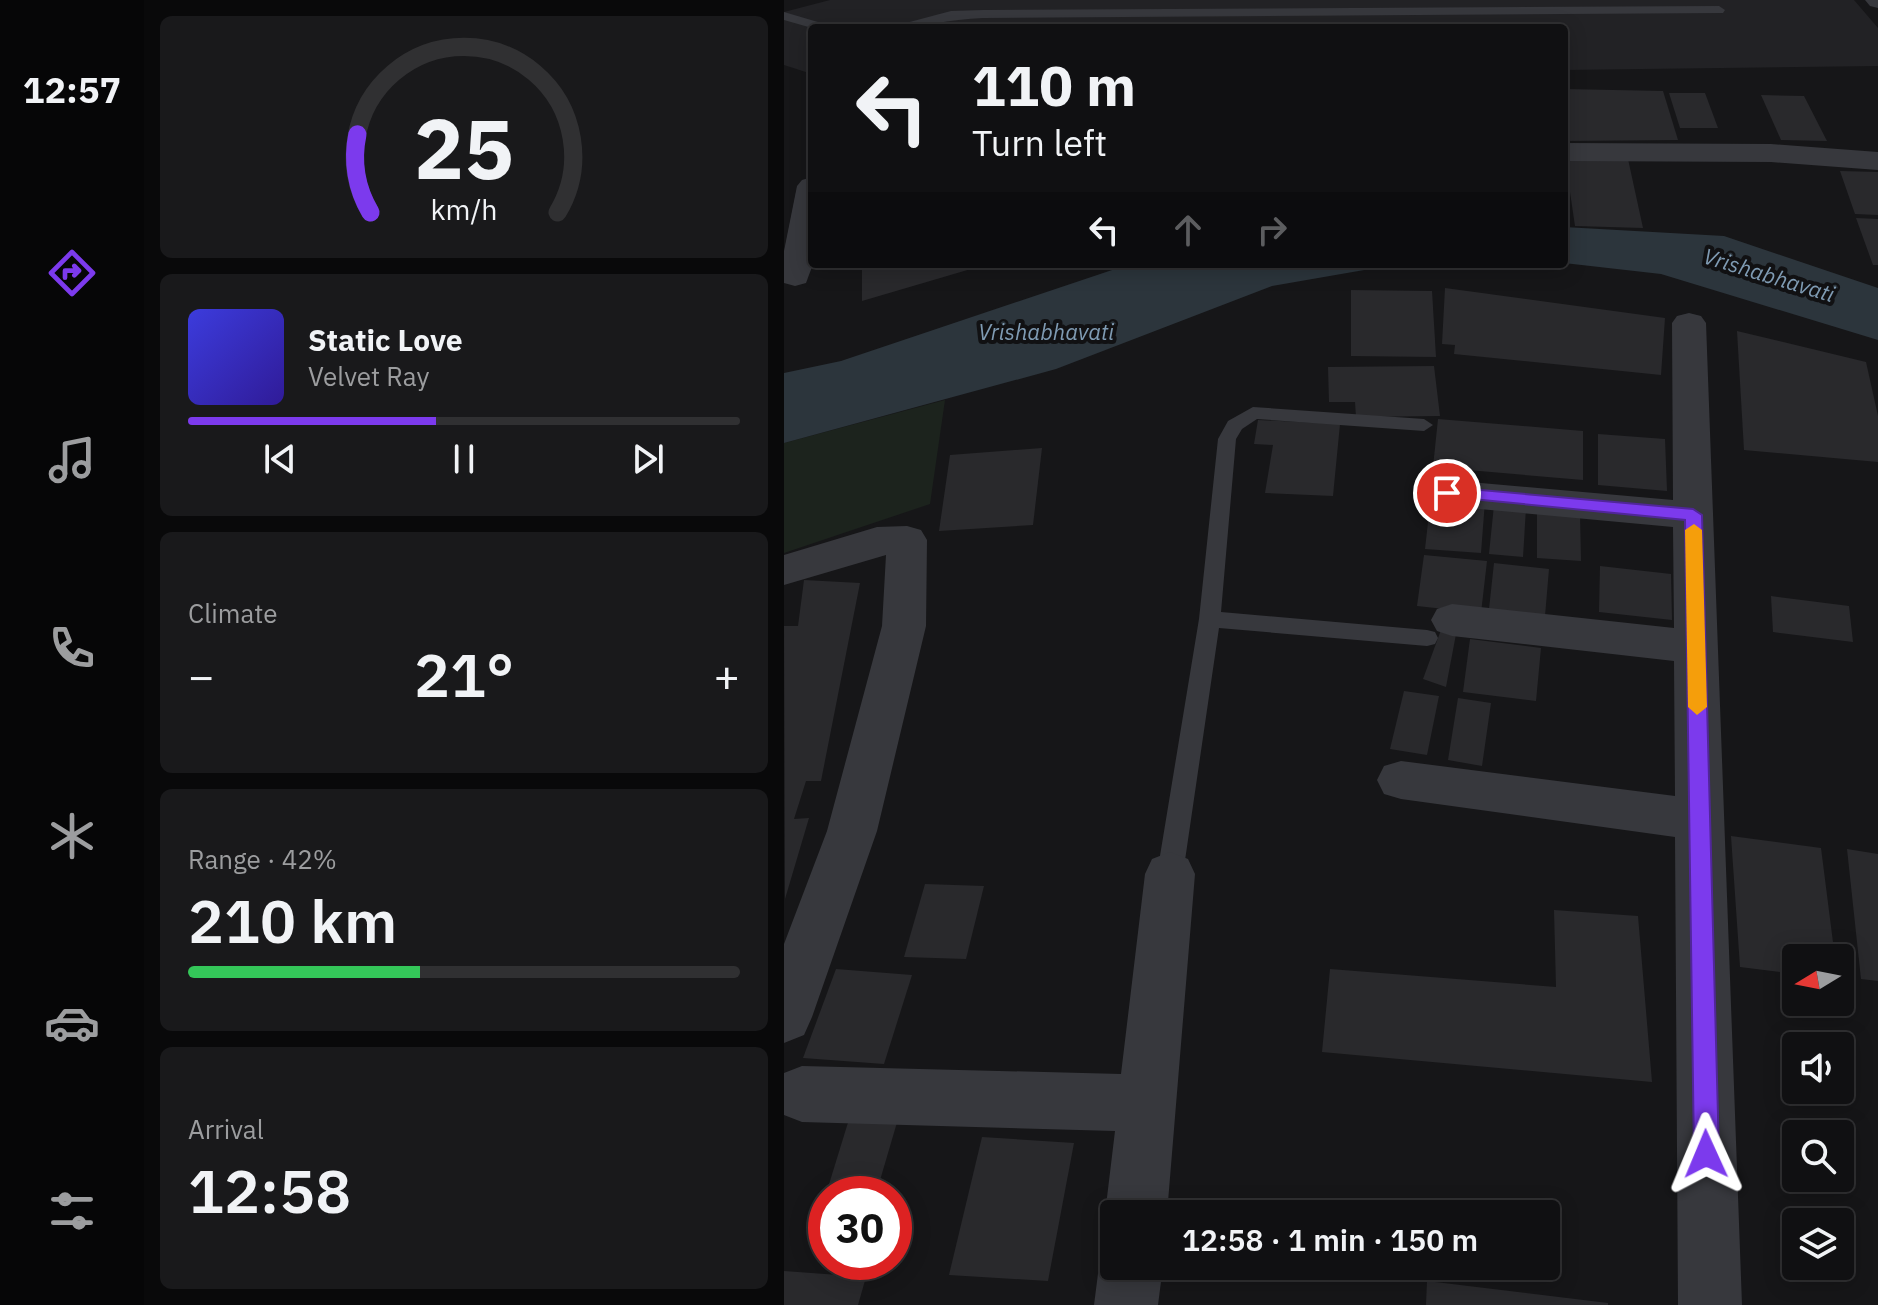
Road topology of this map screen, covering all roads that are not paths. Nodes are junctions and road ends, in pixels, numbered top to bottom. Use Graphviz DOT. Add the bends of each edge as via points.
graph roads {
  1 [pos="1719,10"];
  2 [pos="784,16"];
  3 [pos="811,24"];
  4 [pos="911,24"];
  5 [pos="1568,152"];
  6 [pos="1878,161"];
  7 [pos="808,207"];
  8 [pos="795,276"];
  9 [pos="1689,323"];
  10 [pos="1424,425"];
  11 [pos="1447,493"];
  12 [pos="1693,515"];
  13 [pos="784,570"];
  14 [pos="1210,619"];
  15 [pos="1439,629"];
  16 [pos="1696,647"];
  17 [pos="1401,780"];
  18 [pos="1699,820"];
  19 [pos="1170,874"];
  20 [pos="784,1017"];
  21 [pos="802,1094"];
  22 [pos="1148,1103"];
  23 [pos="1138,1200"];
  24 [pos="1129,1280"];
  25 [pos="1126,1305"];
  26 [pos="1710,1305"];
  1 -- 4 [label="lane" via="983,14"];
  2 -- 3 [label="lane"];
  5 -- 6 [label="street" via="1771,153"];
  7 -- 8 [label="street"];
  9 -- 12 [label="street"];
  10 -- 14 [label="lane" via="1253,413 1235,425 1227,439"];
  11 -- 12 [label="street"];
  12 -- 16 [label="street"];
  13 -- 20 [label="street" via="877,541 907,540 904,626 852,831"];
  14 -- 15 [label="lane"];
  14 -- 19 [label="lane"];
  15 -- 16 [label="street"];
  16 -- 18 [label="street"];
  17 -- 18 [label="street"];
  18 -- 26 [label="street"];
  19 -- 22 [label="street"];
  21 -- 22 [label="street"];
  22 -- 23 [label="street"];
  24 -- 25 [label="street"];
}
